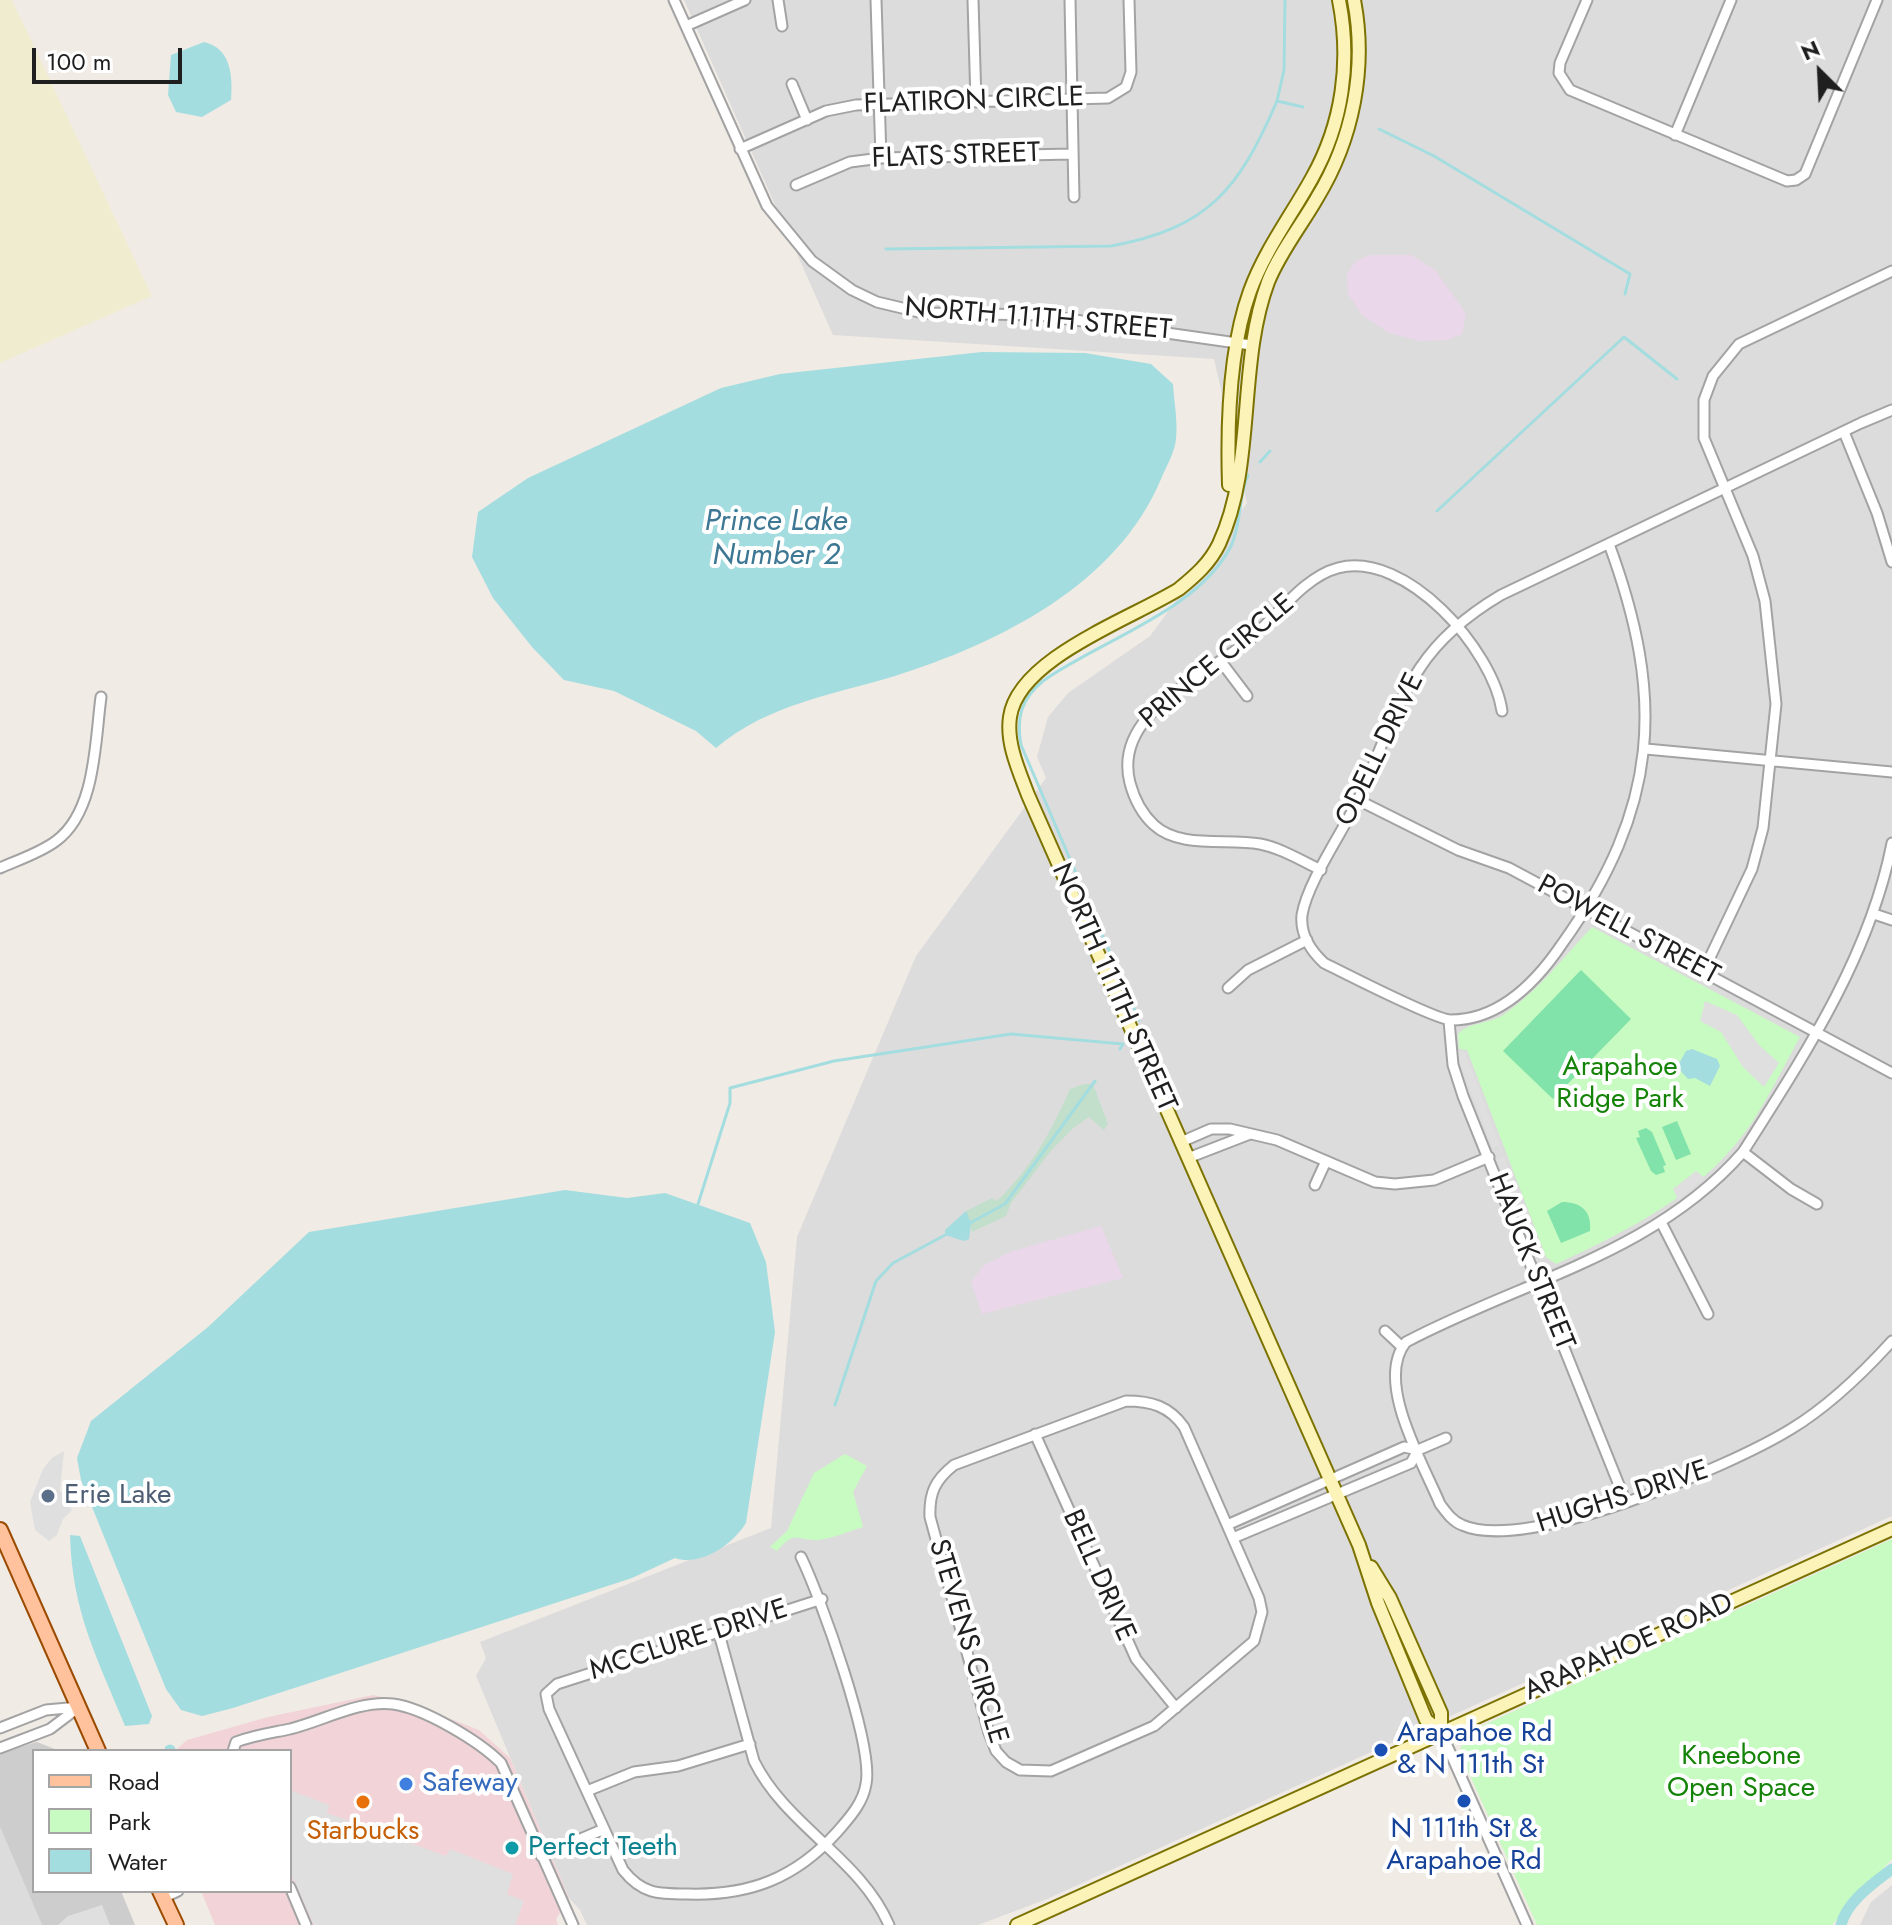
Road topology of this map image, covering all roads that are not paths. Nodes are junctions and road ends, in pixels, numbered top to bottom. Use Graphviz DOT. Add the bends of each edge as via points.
graph roads {
  1 [pos="674,0"];
  2 [pos="745,0"];
  3 [pos="778,0"];
  4 [pos="876,0"];
  5 [pos="973,0"];
  6 [pos="1070,0"];
  7 [pos="1129,0"];
  8 [pos="1339,0"];
  9 [pos="1354,0"];
  10 [pos="1587,0"];
  11 [pos="1731,0"];
  12 [pos="1877,0"];
  13 [pos="686,26"];
  14 [pos="782,26"];
  15 [pos="792,84"];
  16 [pos="1072,99"];
  17 [pos="976,102"];
  18 [pos="880,105"];
  19 [pos="807,120"];
  20 [pos="1675,135"];
  21 [pos="740,149"];
  22 [pos="1072,154"];
  23 [pos="881,158"];
  24 [pos="796,185"];
  25 [pos="1074,197"];
  26 [pos="1892,271"];
  27 [pos="1237,342"];
  28 [pos="1251,345"];
  29 [pos="1892,410"];
  30 [pos="1844,432"];
  31 [pos="1725,488"];
  32 [pos="1230,509"];
  33 [pos="1609,544"];
  34 [pos="1892,562"];
  35 [pos="1454,627"];
  36 [pos="1222,663"];
  37 [pos="1247,696"];
  38 [pos="101,697"];
  39 [pos="1502,711"];
  40 [pos="1646,749"];
  41 [pos="1772,761"];
  42 [pos="1892,772"];
  43 [pos="1358,800"];
  44 [pos="1892,843"];
  45 [pos="0,868"];
  46 [pos="1321,870"];
  47 [pos="1587,910"];
  48 [pos="1874,914"];
  49 [pos="1892,920"];
  50 [pos="1307,940"];
  51 [pos="1704,970"];
  52 [pos="1228,988"];
  53 [pos="1449,1021"];
  54 [pos="1817,1031"];
  55 [pos="1892,1073"];
  56 [pos="1250,1134"];
  57 [pos="1181,1142"];
  58 [pos="1743,1152"];
  59 [pos="1489,1157"];
  60 [pos="1188,1158"];
  61 [pos="1326,1161"];
  62 [pos="1315,1185"];
  63 [pos="1817,1204"];
  64 [pos="1662,1224"];
  65 [pos="1536,1283"];
  66 [pos="1708,1314"];
  67 [pos="1385,1331"];
  68 [pos="1892,1341"];
  69 [pos="1402,1347"];
  70 [pos="1035,1434"];
  71 [pos="1446,1438"];
  72 [pos="1418,1450"];
  73 [pos="1330,1479"];
  74 [pos="1336,1493"];
  75 [pos="1625,1500"];
  76 [pos="1227,1525"];
  77 [pos="1892,1529"];
  78 [pos="0,1530"];
  79 [pos="1233,1538"];
  80 [pos="801,1557"];
  81 [pos="822,1599"];
  82 [pos="718,1630"];
  83 [pos="79,1707"];
  84 [pos="1176,1708"];
  85 [pos="0,1728"];
  86 [pos="1441,1732"];
  87 [pos="750,1744"];
  88 [pos="0,1748"];
  89 [pos="97,1749"];
  90 [pos="234,1749"];
  91 [pos="587,1791"];
  92 [pos="604,1829"];
  93 [pos="825,1845"];
  94 [pos="541,1856"];
  95 [pos="292,1892"];
  96 [pos="162,1894"];
  97 [pos="571,1920"];
  98 [pos="176,1925"];
  99 [pos="306,1925"];
  100 [pos="889,1925"];
  101 [pos="1017,1925"];
  102 [pos="1527,1925"];
  1 -- 13 [label="street, NORTH 111TH STREET"];
  2 -- 13 [label="street"];
  3 -- 14 [label="street"];
  4 -- 18 [label="street"];
  5 -- 17 [label="street"];
  6 -- 16 [label="street"];
  7 -- 16 [label="street, FLATIRON CIRCLE" via="1131,72 1126,87 1108,98"];
  8 -- 27 [label="street" via="1345,65 1333,131 1313,178 1261,265"];
  9 -- 28 [label="street" via="1358,75 1348,131 1328,179 1268,282"];
  10 -- 20 [label="street" via="1560,63 1563,83"];
  11 -- 20 [label="street"];
  12 -- 20 [label="street" via="1810,164 1796,180 1780,179"];
  13 -- 21 [label="street, NORTH 111TH STREET"];
  15 -- 19 [label="street"];
  16 -- 17 [label="street, FLATIRON CIRCLE"];
  16 -- 22 [label="street"];
  17 -- 18 [label="street, FLATIRON CIRCLE"];
  18 -- 19 [label="street, FLATIRON CIRCLE" via="856,105"];
  18 -- 23 [label="street"];
  19 -- 21 [label="street, FLATIRON CIRCLE"];
  21 -- 27 [label="street, NORTH 111TH STREET" via="778,224 831,277 877,302 923,313 1040,315"];
  22 -- 23 [label="street, FLATS STREET"];
  22 -- 25 [label="street"];
  23 -- 24 [label="street, FLATS STREET" via="850,162"];
  26 -- 31 [label="street" via="1739,344 1724,359 1703,410 1704,438"];
  27 -- 28 [label="street, NORTH 111TH STREET"];
  27 -- 32 [label="street, NORTH 111TH STREET"];
  28 -- 32 [label="street, NORTH 111TH STREET"];
  29 -- 30 [label="street, ODELL DRIVE"];
  30 -- 31 [label="street, ODELL DRIVE"];
  30 -- 34 [label="street"];
  31 -- 33 [label="street, ODELL DRIVE"];
  31 -- 41 [label="street" via="1765,601 1776,704"];
  32 -- 57 [label="street, NORTH 111TH STREET" via="1219,544 1194,576 1036,672 1013,701 1009,718 1028,795"];
  33 -- 35 [label="street, ODELL DRIVE" via="1501,595"];
  33 -- 40 [label="street" via="1641,655"];
  35 -- 36 [label="street, PRINCE CIRCLE" via="1398,575 1378,568 1337,568 1315,578"];
  35 -- 39 [label="street, PRINCE CIRCLE" via="1490,673"];
  35 -- 43 [label="street, ODELL DRIVE" via="1420,667"];
  36 -- 37 [label="street"];
  36 -- 46 [label="street, PRINCE CIRCLE" via="1142,721 1127,756 1133,793 1164,831 1185,838 1264,845"];
  38 -- 45 [label="street" via="90,771 71,827 57,841"];
  40 -- 41 [label="street"];
  40 -- 47 [label="street" via="1634,810"];
  41 -- 42 [label="street"];
  41 -- 51 [label="street" via="1752,869"];
  43 -- 46 [label="street, ODELL DRIVE"];
  43 -- 47 [label="street, POWELL STREET" via="1446,845 1509,868"];
  44 -- 48 [label="street"];
  46 -- 50 [label="street, ODELL DRIVE" via="1302,914"];
  47 -- 51 [label="street, POWELL STREET"];
  47 -- 53 [label="street" via="1542,971 1509,1002"];
  48 -- 49 [label="street"];
  48 -- 54 [label="street"];
  50 -- 52 [label="street" via="1248,970"];
  50 -- 53 [label="street" via="1324,963"];
  51 -- 54 [label="street, POWELL STREET"];
  53 -- 59 [label="street, HAUCK STREET" via="1453,1065"];
  54 -- 55 [label="street, POWELL STREET"];
  54 -- 58 [label="street"];
  56 -- 57 [label="street" via="1211,1129"];
  56 -- 60 [label="street"];
  56 -- 61 [label="street"];
  57 -- 60 [label="street, NORTH 111TH STREET"];
  58 -- 63 [label="street"];
  58 -- 64 [label="street"];
  59 -- 61 [label="street" via="1419,1184 1375,1182"];
  59 -- 65 [label="street, HAUCK STREET"];
  60 -- 73 [label="street, NORTH 111TH STREET"];
  61 -- 62 [label="street"];
  64 -- 65 [label="street"];
  64 -- 66 [label="street"];
  65 -- 69 [label="street"];
  65 -- 75 [label="street, HAUCK STREET"];
  67 -- 69 [label="street"];
  68 -- 75 [label="street, HUGHS DRIVE" via="1839,1394 1781,1435 1716,1469"];
  69 -- 72 [label="street, HUGHS DRIVE" via="1395,1366 1396,1397"];
  70 -- 76 [label="street, STEVENS CIRCLE" via="1126,1401 1167,1409 1177,1417"];
  70 -- 84 [label="street, BELL DRIVE" via="1136,1659"];
  70 -- 84 [label="street, STEVENS CIRCLE" via="954,1465 932,1489 930,1517 996,1751 1020,1770 1051,1771 1154,1726"];
  71 -- 72 [label="street"];
  72 -- 73 [label="street" via="1404,1447"];
  72 -- 74 [label="street" via="1411,1463"];
  72 -- 75 [label="street, HUGHS DRIVE" via="1448,1516 1475,1529 1518,1530 1566,1521"];
  73 -- 74 [label="street, NORTH 111TH STREET"];
  73 -- 76 [label="street"];
  74 -- 79 [label="street"];
  74 -- 86 [label="street, NORTH 111TH STREET" via="1441,1713"];
  76 -- 79 [label="street, STEVENS CIRCLE"];
  77 -- 86 [label="street, ARAPAHOE ROAD"];
  78 -- 83 [label="main road"];
  79 -- 84 [label="street, STEVENS CIRCLE" via="1259,1598 1260,1627 1254,1641"];
  80 -- 81 [label="street"];
  81 -- 82 [label="street, MCCLURE DRIVE"];
  81 -- 93 [label="street" via="867,1764 862,1799"];
  82 -- 87 [label="street"];
  82 -- 91 [label="street, MCCLURE DRIVE" via="557,1684 546,1694"];
  83 -- 85 [label="street" via="46,1710"];
  83 -- 88 [label="street" via="50,1729"];
  83 -- 89 [label="main road"];
  86 -- 101 [label="street, ARAPAHOE ROAD"];
  86 -- 102 [label="street, NORTH 111TH STREET"];
  87 -- 91 [label="street" via="678,1766 634,1772"];
  87 -- 93 [label="street" via="772,1793"];
  90 -- 94 [label="street" via="236,1742 257,1734 393,1704 462,1731 501,1763"];
  91 -- 92 [label="street"];
  92 -- 93 [label="street" via="623,1870 654,1895 749,1890 778,1880"];
  92 -- 94 [label="street"];
  93 -- 100 [label="street" via="873,1895"];
  94 -- 97 [label="street"];
  95 -- 99 [label="street"];
  96 -- 98 [label="main road"];
}
